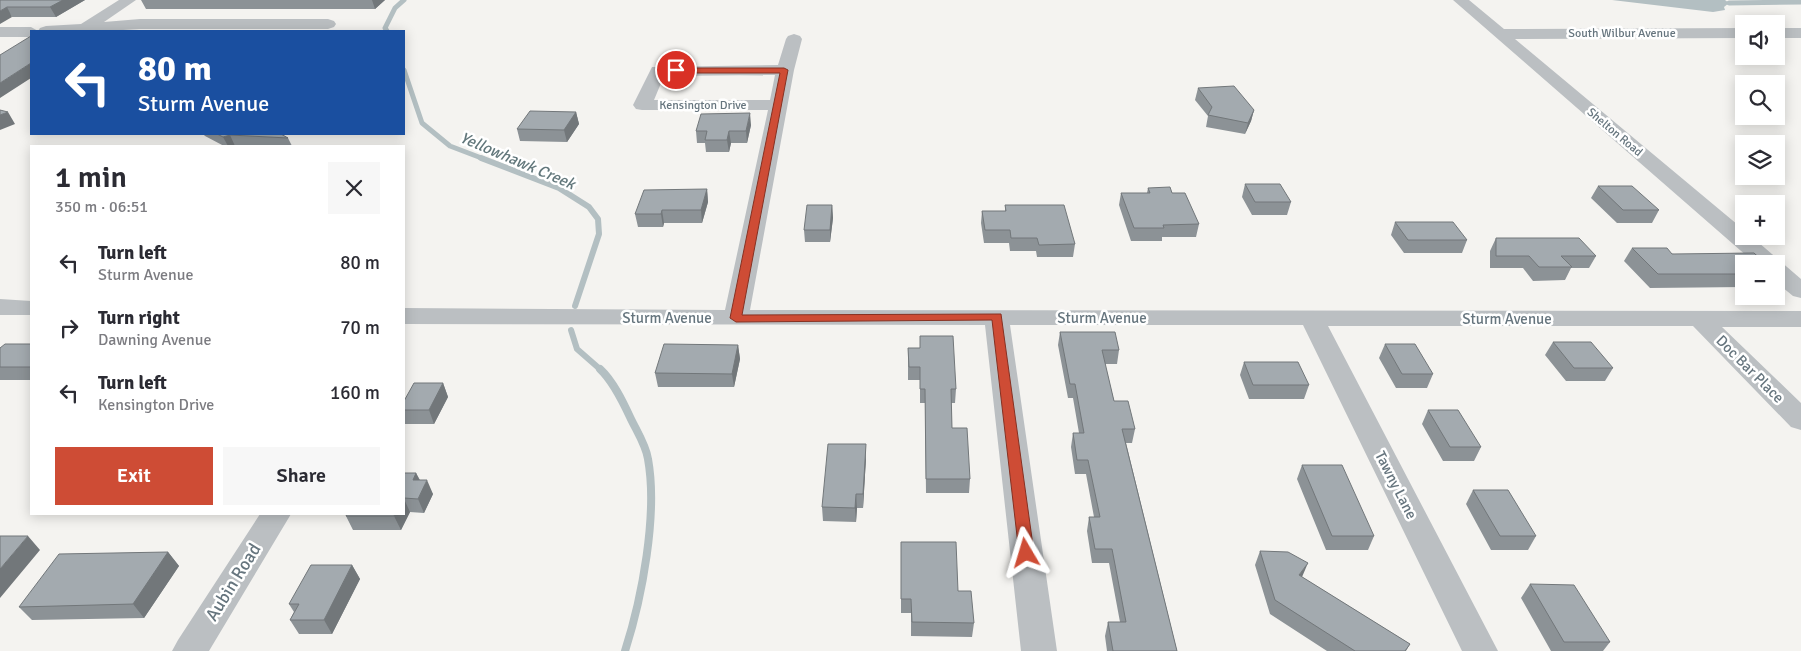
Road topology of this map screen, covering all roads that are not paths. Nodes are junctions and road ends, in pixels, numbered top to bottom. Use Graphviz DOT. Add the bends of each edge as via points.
graph roads {
  1 [pos="129,0"];
  2 [pos="1460,0"];
  3 [pos="328,24"];
  4 [pos="85,28"];
  5 [pos="59,30"];
  6 [pos="7,32"];
  7 [pos="30,32"];
  8 [pos="1735,33"];
  9 [pos="1785,33"];
  10 [pos="1801,33"];
  11 [pos="1500,34"];
  12 [pos="794,39"];
  13 [pos="0,42"];
  14 [pos="784,70"];
  15 [pos="778,105"];
  16 [pos="1759,255"];
  17 [pos="1785,277"];
  18 [pos="1801,290"];
  19 [pos="0,307"];
  20 [pos="30,308"];
  21 [pos="405,316"];
  22 [pos="997,317"];
  23 [pos="736,318"];
  24 [pos="1312,319"];
  25 [pos="1700,319"];
  26 [pos="1801,319"];
  27 [pos="1801,420"];
  28 [pos="275,515"];
  29 [pos="190,651"];
  30 [pos="1039,651"];
  31 [pos="1480,651"];
  1 -- 4 [label="street"];
  2 -- 11 [label="street, Shelton Road"];
  3 -- 4 [label="street" via="171,24"];
  4 -- 5 [label="street"];
  6 -- 7 [label="street"];
  6 -- 13 [label="street"];
  8 -- 11 [label="street, South Wilbur Avenue"];
  9 -- 10 [label="street"];
  11 -- 16 [label="street, Shelton Road"];
  12 -- 14 [label="street"];
  14 -- 15 [label="street"];
  14 -- 15 [label="street, Kensington Drive" via="658,71 642,105"];
  15 -- 23 [label="street"];
  17 -- 18 [label="street"];
  19 -- 20 [label="street"];
  21 -- 23 [label="street, Sturm Avenue"];
  22 -- 23 [label="street, Sturm Avenue"];
  22 -- 24 [label="street, Sturm Avenue"];
  22 -- 30 [label="street"];
  24 -- 25 [label="street, Sturm Avenue"];
  24 -- 31 [label="street, Tawny Lane"];
  25 -- 26 [label="street, Sturm Avenue"];
  25 -- 27 [label="street, Doc Bar Place"];
  28 -- 29 [label="street, Aubin Road"];
}
